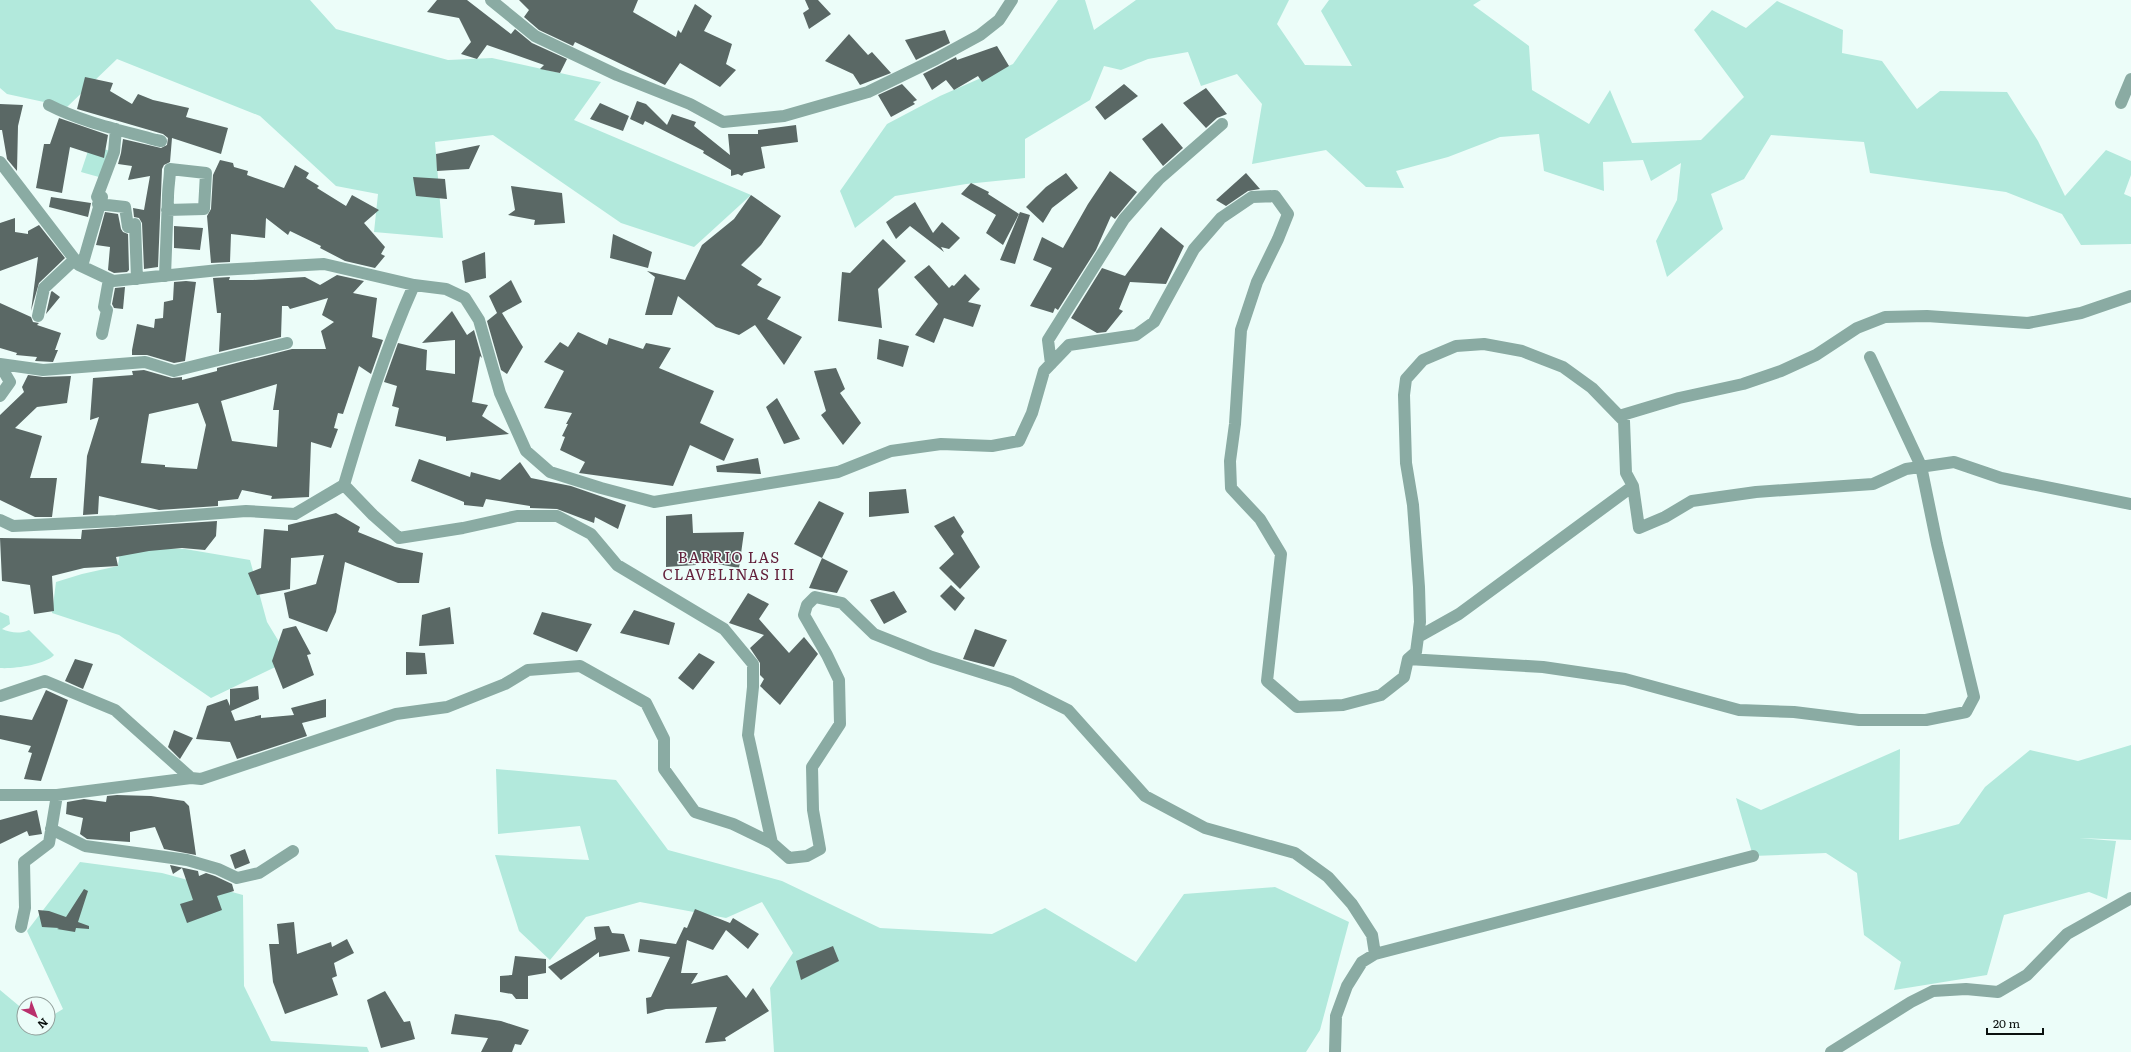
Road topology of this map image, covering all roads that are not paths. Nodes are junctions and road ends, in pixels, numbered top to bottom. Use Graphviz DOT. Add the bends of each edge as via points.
graph roads {
  1 [pos="490,0"];
  2 [pos="1012,0"];
  3 [pos="2131,79"];
  4 [pos="2121,104"];
  5 [pos="49,106"];
  6 [pos="1222,124"];
  7 [pos="116,129"];
  8 [pos="156,140"];
  9 [pos="0,162"];
  10 [pos="98,204"];
  11 [pos="167,210"];
  12 [pos="78,263"];
  13 [pos="165,276"];
  14 [pos="137,279"];
  15 [pos="109,280"];
  16 [pos="414,285"];
  17 [pos="2131,296"];
  18 [pos="38,316"];
  19 [pos="102,334"];
  20 [pos="286,343"];
  21 [pos="1870,357"];
  22 [pos="0,364"];
  23 [pos="1051,364"];
  24 [pos="0,396"];
  25 [pos="1619,416"];
  26 [pos="1921,466"];
  27 [pos="344,485"];
  28 [pos="1633,486"];
  29 [pos="2131,504"];
  30 [pos="0,520"];
  31 [pos="1418,637"];
  32 [pos="1408,659"];
  33 [pos="0,696"];
  34 [pos="191,778"];
  35 [pos="0,795"];
  36 [pos="57,795"];
  37 [pos="51,829"];
  38 [pos="772,843"];
  39 [pos="293,851"];
  40 [pos="1753,856"];
  41 [pos="2131,898"];
  42 [pos="21,927"];
  43 [pos="1375,954"];
  44 [pos="1335,1052"];
  45 [pos="1831,1052"];
  1 -- 2 [label="street" via="535,36 617,75 690,104 723,122 784,116 868,92 980,35 999,20"];
  3 -- 4 [label="street"];
  5 -- 7 [label="street"];
  6 -- 23 [label="street" via="1159,179 1124,219 1048,340"];
  7 -- 8 [label="street"];
  7 -- 10 [label="street" via="114,152 97,197 102,197"];
  9 -- 12 [label="street"];
  10 -- 12 [label="street"];
  10 -- 14 [label="street" via="125,207 128,227 135,224"];
  11 -- 13 [label="street"];
  12 -- 15 [label="street"];
  12 -- 18 [label="street" via="44,288"];
  13 -- 14 [label="street"];
  13 -- 16 [label="street" via="324,264"];
  14 -- 15 [label="street" via="113,282"];
  15 -- 19 [label="street"];
  16 -- 23 [label="street" via="446,288 465,298 479,320 500,393 526,451 550,472 654,502 838,472 891,451 941,444 992,446 1019,441 1032,413 1044,372"];
  16 -- 27 [label="street" via="376,380"];
  17 -- 25 [label="street" via="2081,313 2028,323 1926,316 1885,317 1857,328 1816,355 1781,371 1742,384 1679,398"];
  20 -- 22 [label="street" via="174,371 145,362 43,370"];
  21 -- 26 [label="street"];
  22 -- 24 [label="street" via="10,382"];
  23 -- 32 [label="street" via="1069,345 1136,335 1154,322 1194,249 1221,218 1252,197 1275,196 1288,214 1257,282 1241,330 1230,461 1231,488 1260,519 1281,554 1267,681 1297,707 1343,705 1381,695 1404,677"];
  25 -- 28 [label="street" via="1624,421 1626,472"];
  25 -- 31 [label="street" via="1592,388 1562,367 1522,350 1484,344 1456,346 1423,360 1406,379 1404,395 1406,463 1417,545 1420,622"];
  26 -- 28 [label="street" via="1906,469 1873,484 1756,492 1692,501 1665,517 1639,528"];
  26 -- 29 [label="street" via="1954,462 2001,478"];
  26 -- 32 [label="street" via="1974,697 1966,712 1926,720 1859,720 1794,712 1739,710 1625,679 1543,667"];
  27 -- 30 [label="street" via="295,514 246,510 116,521 13,526"];
  27 -- 38 [label="street" via="399,538 517,516 557,516 591,534 617,566 724,630 753,664 748,735"];
  28 -- 31 [label="street" via="1459,614"];
  31 -- 32 [label="street" via="1416,652"];
  33 -- 34 [label="street" via="45,680 115,710"];
  34 -- 36 [label="street"];
  34 -- 38 [label="street" via="201,778 252,763 396,714 448,707 505,684 528,670 580,666 646,703 664,739 664,769 695,812 733,824"];
  35 -- 36 [label="street"];
  36 -- 37 [label="street"];
  37 -- 39 [label="street" via="85,846 187,860 218,869 237,878 259,873"];
  37 -- 42 [label="street" via="49,844 24,862 25,908"];
  38 -- 43 [label="street" via="789,858 807,856 820,849 812,810 812,767 840,724 839,680 804,615 807,605 815,597 842,603 874,634 932,657 1012,682 1068,710 1145,796 1206,828 1295,853 1328,877 1352,904 1372,935"];
  40 -- 43 [label="street"];
  41 -- 45 [label="street" via="2067,934 2027,975 1998,992 1966,989 1933,991"];
  43 -- 44 [label="street" via="1362,962 1348,986 1336,1016"];
}
